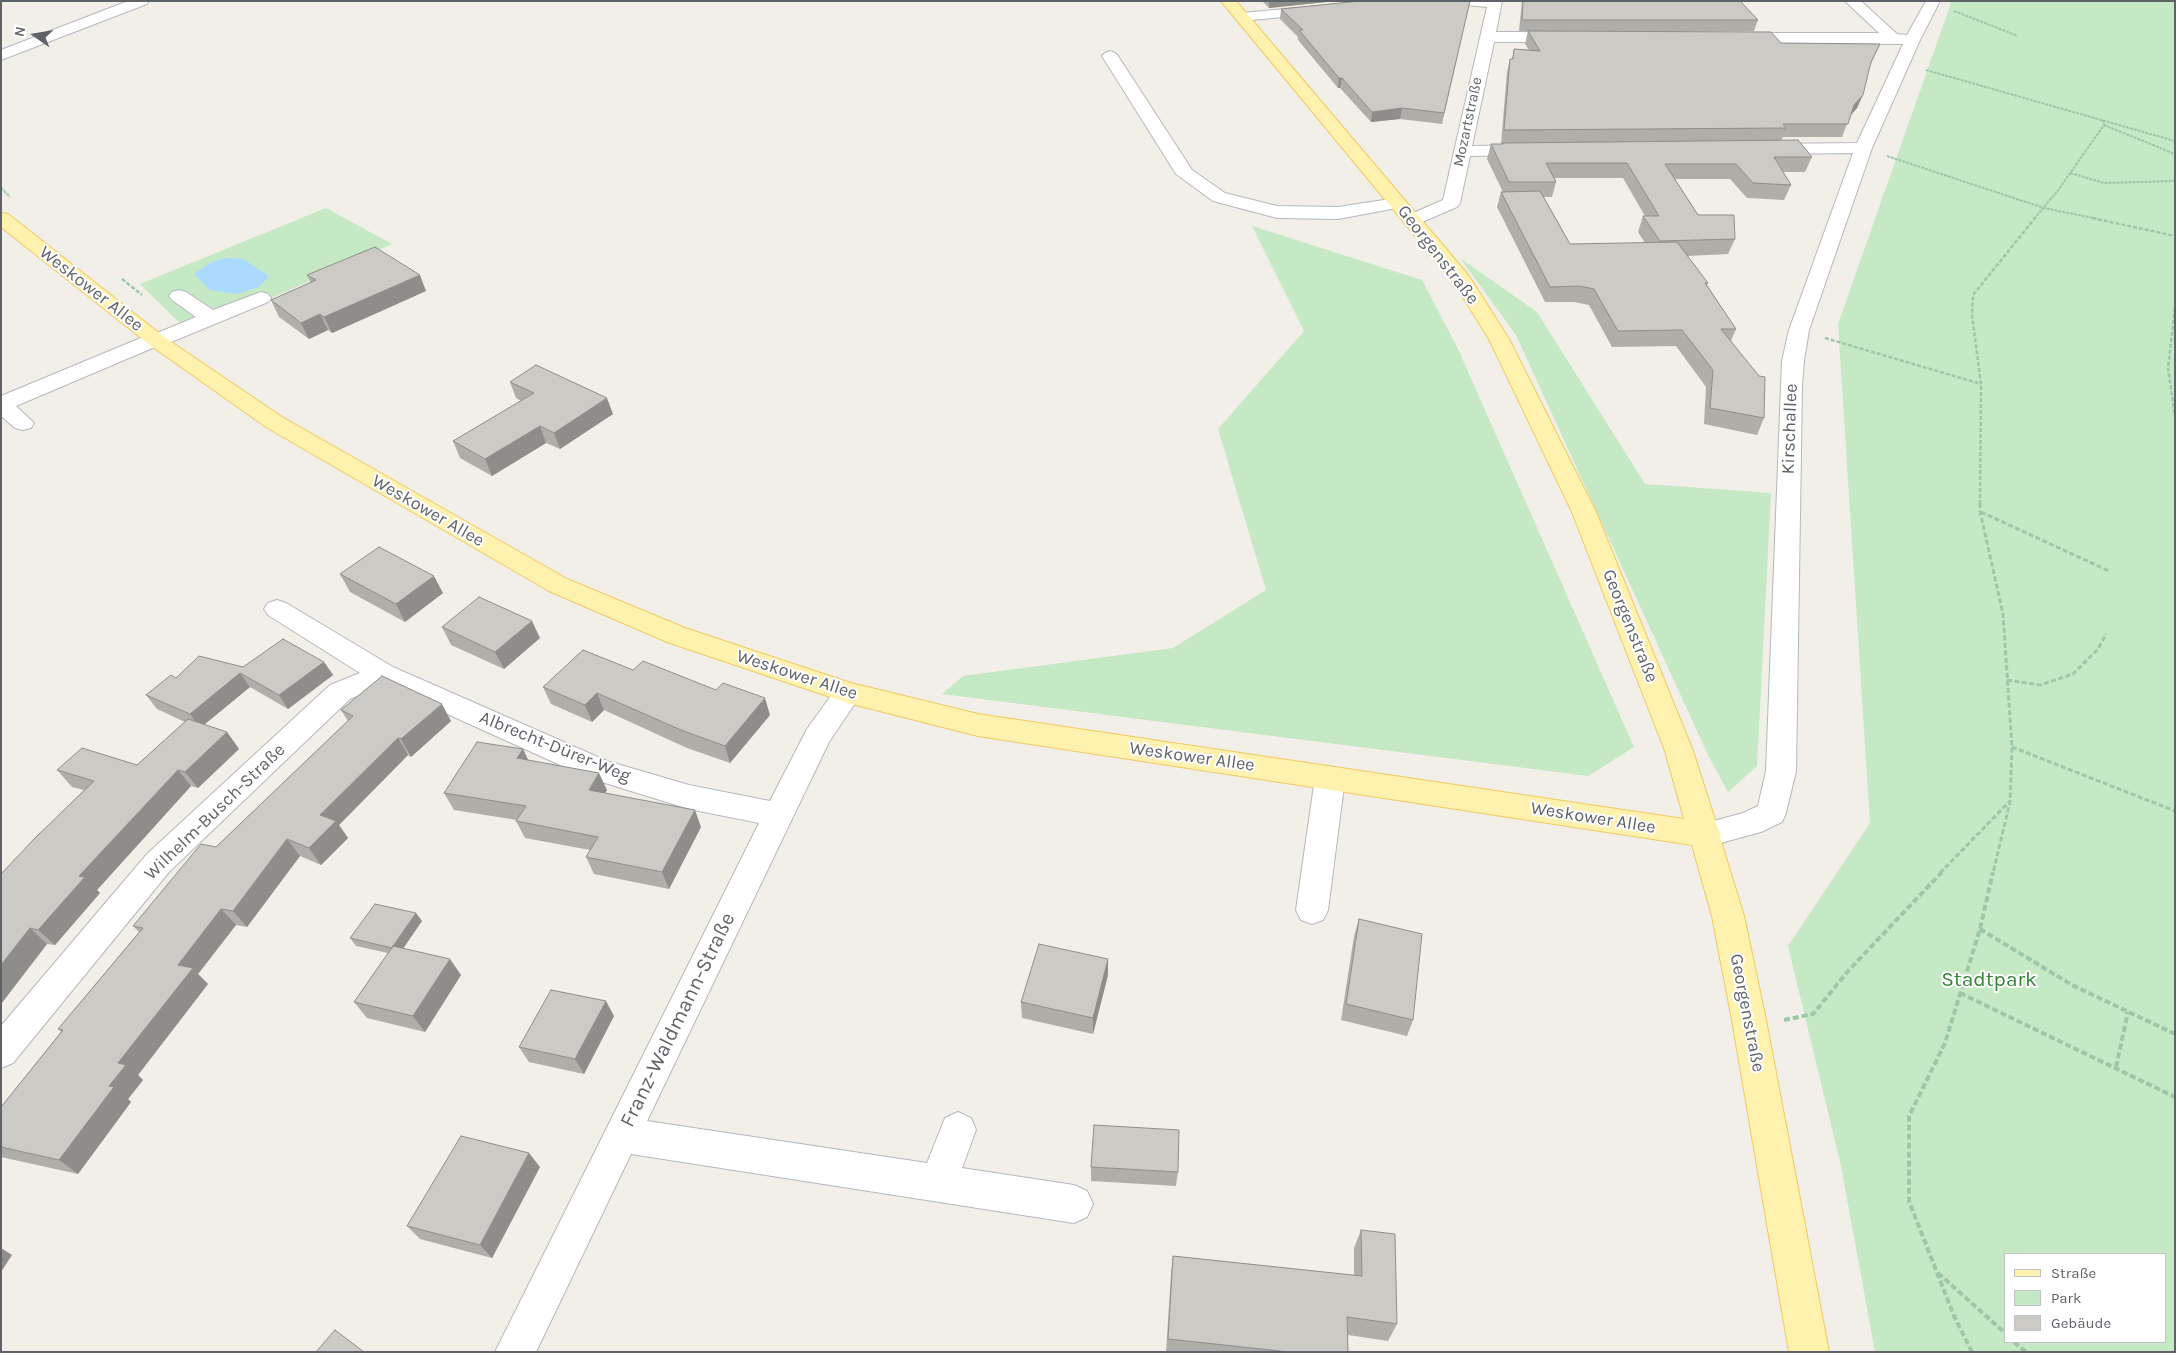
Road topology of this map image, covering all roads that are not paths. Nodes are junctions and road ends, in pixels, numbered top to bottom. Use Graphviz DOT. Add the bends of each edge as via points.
graph roads {
  1 [pos="142,1"];
  2 [pos="1228,1"];
  3 [pos="1465,1"];
  4 [pos="1852,1"];
  5 [pos="1494,2"];
  6 [pos="1933,2"];
  7 [pos="1331,8"];
  8 [pos="1242,17"];
  9 [pos="1486,37"];
  10 [pos="1575,38"];
  11 [pos="1724,38"];
  12 [pos="1903,39"];
  13 [pos="1,55"];
  14 [pos="1110,56"];
  15 [pos="1863,148"];
  16 [pos="1753,149"];
  17 [pos="1543,150"];
  18 [pos="1464,151"];
  19 [pos="1405,212"];
  20 [pos="1,218"];
  21 [pos="179,296"];
  22 [pos="261,298"];
  23 [pos="212,318"];
  24 [pos="156,340"];
  25 [pos="1,404"];
  26 [pos="23,423"];
  27 [pos="277,609"];
  28 [pos="383,674"];
  29 [pos="848,693"];
  30 [pos="1330,778"];
  31 [pos="778,815"];
  32 [pos="1706,835"];
  33 [pos="1312,910"];
  34 [pos="1,1052"];
  35 [pos="958,1130"];
  36 [pos="622,1135"];
  37 [pos="938,1184"];
  38 [pos="1074,1204"];
  39 [pos="515,1352"];
  40 [pos="1809,1352"];
  1 -- 13 [label="street"];
  2 -- 8 [label="main road, Georgenstraße"];
  3 -- 5 [label="street"];
  4 -- 12 [label="street"];
  5 -- 9 [label="street, Mozartstraße"];
  6 -- 12 [label="street, Kirschallee"];
  7 -- 8 [label="street"];
  8 -- 19 [label="main road, Georgenstraße"];
  9 -- 10 [label="street"];
  9 -- 18 [label="street, Mozartstraße"];
  11 -- 12 [label="street"];
  12 -- 15 [label="street, Kirschallee" via="1902,63"];
  14 -- 19 [label="street" via="1185,174 1218,197 1277,212"];
  15 -- 16 [label="street"];
  15 -- 32 [label="street, Kirschallee" via="1799,330 1793,361 1780,771 1771,813 1750,824"];
  17 -- 18 [label="street"];
  18 -- 19 [label="street, Mozartstraße" via="1451,203"];
  19 -- 32 [label="main road, Georgenstraße" via="1462,280 1499,339 1584,512 1679,751"];
  20 -- 24 [label="main road, Weskower Allee"];
  21 -- 23 [label="street"];
  22 -- 23 [label="street"];
  23 -- 24 [label="street"];
  24 -- 25 [label="street"];
  24 -- 29 [label="main road, Weskower Allee" via="274,422 558,586 676,636"];
  25 -- 26 [label="street"];
  27 -- 28 [label="street, Albrecht-Dürer-Weg"];
  28 -- 31 [label="street, Albrecht-Dürer-Weg" via="599,770 689,797"];
  28 -- 34 [label="street, Wilhelm-Busch-Straße" via="340,692 158,863"];
  29 -- 30 [label="main road, Weskower Allee" via="978,725"];
  29 -- 31 [label="street, Franz-Waldmann-Straße" via="817,736"];
  30 -- 32 [label="main road, Weskower Allee"];
  30 -- 33 [label="street"];
  31 -- 36 [label="street, Franz-Waldmann-Straße"];
  32 -- 40 [label="main road, Georgenstraße" via="1728,916 1749,1020"];
  35 -- 37 [label="street"];
  36 -- 37 [label="street"];
  36 -- 39 [label="street, Franz-Waldmann-Straße"];
  37 -- 38 [label="street"];
}
